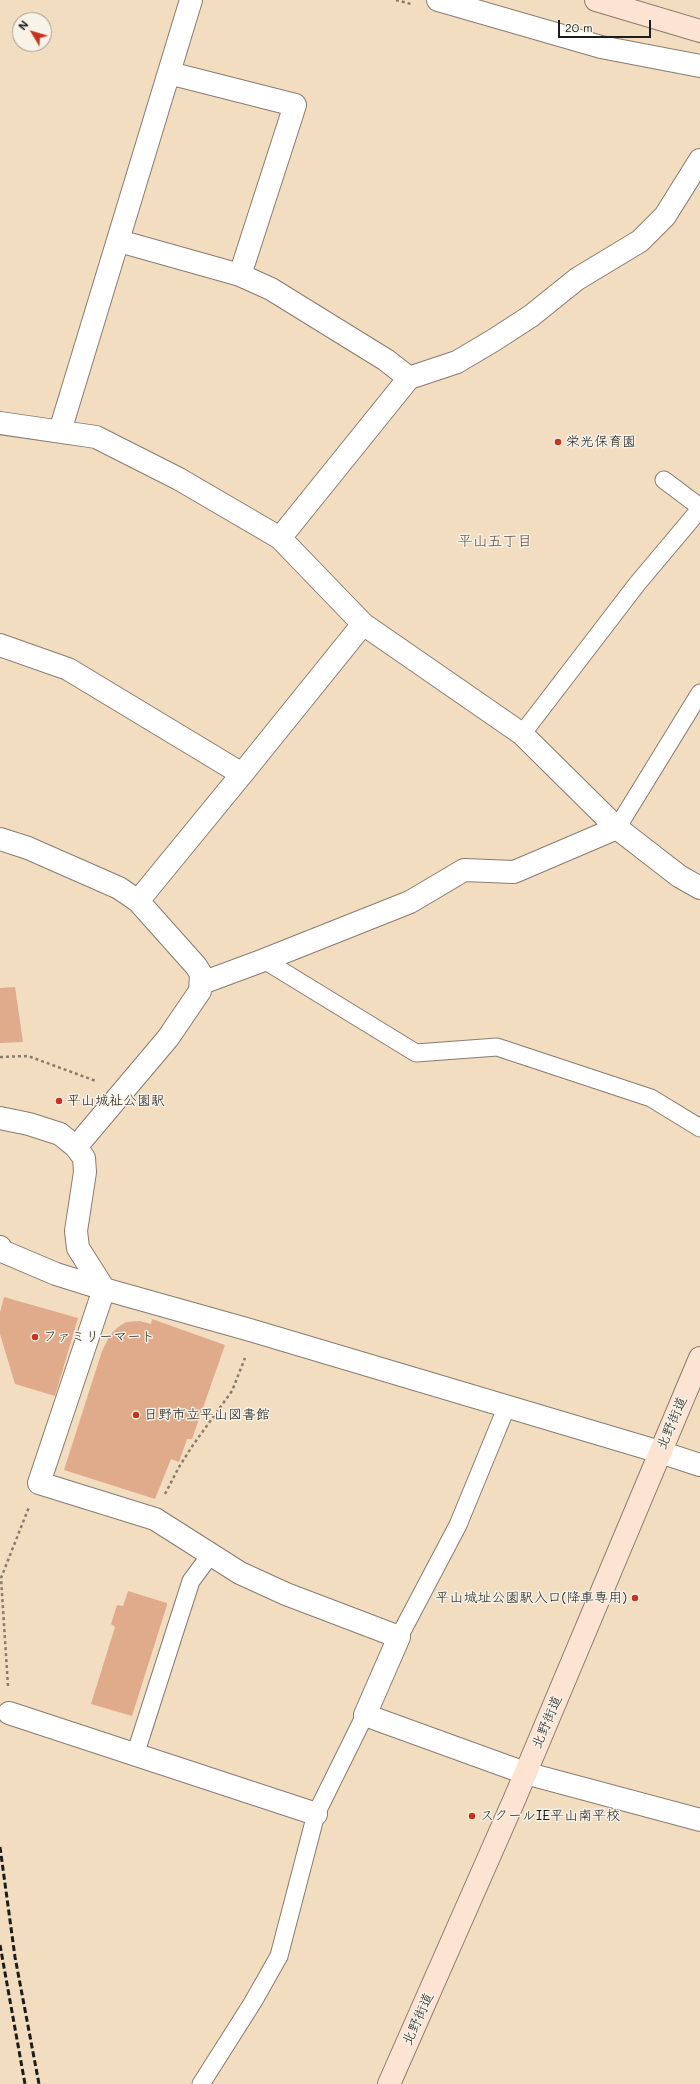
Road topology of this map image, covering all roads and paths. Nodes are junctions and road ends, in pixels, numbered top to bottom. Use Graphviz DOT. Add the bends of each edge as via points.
graph roads {
  1 [pos="192,0"];
  2 [pos="438,0"];
  3 [pos="596,0"];
  4 [pos="700,30"];
  5 [pos="700,66"];
  6 [pos="169,72"];
  7 [pos="700,160"];
  8 [pos="119,241"];
  9 [pos="240,276"];
  10 [pos="409,378"];
  11 [pos="0,423"];
  12 [pos="60,431"];
  13 [pos="664,480"];
  14 [pos="700,508"];
  15 [pos="280,538"];
  16 [pos="363,624"];
  17 [pos="0,645"];
  18 [pos="700,693"];
  19 [pos="522,734"];
  20 [pos="242,774"];
  21 [pos="618,828"];
  22 [pos="0,839"];
  23 [pos="700,888"];
  24 [pos="138,900"];
  25 [pos="264,960"];
  26 [pos="202,983"];
  27 [pos="0,1057"];
  28 [pos="101,1084"];
  29 [pos="0,1118"];
  30 [pos="700,1128"];
  31 [pos="76,1147"];
  32 [pos="0,1247"];
  33 [pos="104,1289"];
  34 [pos="245,1357"];
  35 [pos="700,1358"];
  36 [pos="507,1406"];
  37 [pos="660,1452"];
  38 [pos="700,1465"];
  39 [pos="39,1483"];
  40 [pos="155,1519"];
  41 [pos="211,1554"];
  42 [pos="399,1637"];
  43 [pos="9,1713"];
  44 [pos="365,1715"];
  45 [pos="135,1755"];
  46 [pos="525,1773"];
  47 [pos="316,1814"];
  48 [pos="700,1820"];
  49 [pos="201,2084"];
  50 [pos="389,2084"];
  1 -- 6 [label="street"];
  2 -- 5 [label="street" via="601,47"];
  3 -- 4 [label="main road"];
  6 -- 8 [label="street"];
  6 -- 9 [label="street" via="295,105"];
  7 -- 10 [label="street" via="665,216 640,241 577,279 531,316 494,340 456,362"];
  8 -- 9 [label="street"];
  8 -- 12 [label="street"];
  9 -- 10 [label="street" via="271,289 386,360"];
  10 -- 15 [label="street"];
  11 -- 12 [label="street"];
  12 -- 15 [label="street" via="96,437 178,479"];
  13 -- 14 [label="lane"];
  14 -- 19 [label="lane" via="637,584"];
  15 -- 16 [label="street"];
  16 -- 19 [label="street"];
  16 -- 20 [label="street"];
  17 -- 20 [label="street" via="68,668"];
  18 -- 21 [label="lane"];
  19 -- 21 [label="street"];
  20 -- 24 [label="street"];
  21 -- 23 [label="street" via="680,876"];
  21 -- 25 [label="street" via="514,872 464,870 410,902"];
  22 -- 24 [label="street" via="80,870 120,888"];
  24 -- 26 [label="street" via="196,966 201,974"];
  25 -- 26 [label="street"];
  25 -- 30 [label="lane" via="416,1053 497,1047 651,1098"];
  26 -- 31 [label="street" via="198,995 168,1038"];
  27 -- 28 [label="path" via="28,1056"];
  29 -- 31 [label="street" via="60,1134"];
  31 -- 33 [label="street" via="84,1158 85,1172 76,1231 78,1248"];
  32 -- 33 [label="street" via="4,1252 56,1274"];
  33 -- 36 [label="street"];
  33 -- 39 [label="street"];
  34 -- 40 [label="path" via="232,1391 179,1467"];
  35 -- 37 [label="main road, 北野街道"];
  36 -- 37 [label="street"];
  36 -- 42 [label="lane" via="458,1525"];
  37 -- 38 [label="street"];
  37 -- 46 [label="main road, 北野街道"];
  39 -- 40 [label="street"];
  39 -- 43 [label="path" via="1,1578"];
  40 -- 41 [label="street"];
  41 -- 42 [label="street" via="240,1573 286,1594"];
  41 -- 45 [label="lane" via="191,1581"];
  42 -- 44 [label="street"];
  43 -- 45 [label="street"];
  44 -- 46 [label="street"];
  44 -- 47 [label="lane"];
  45 -- 47 [label="street"];
  46 -- 48 [label="street"];
  46 -- 50 [label="main road, 北野街道"];
  47 -- 49 [label="lane" via="279,1956"];
}
